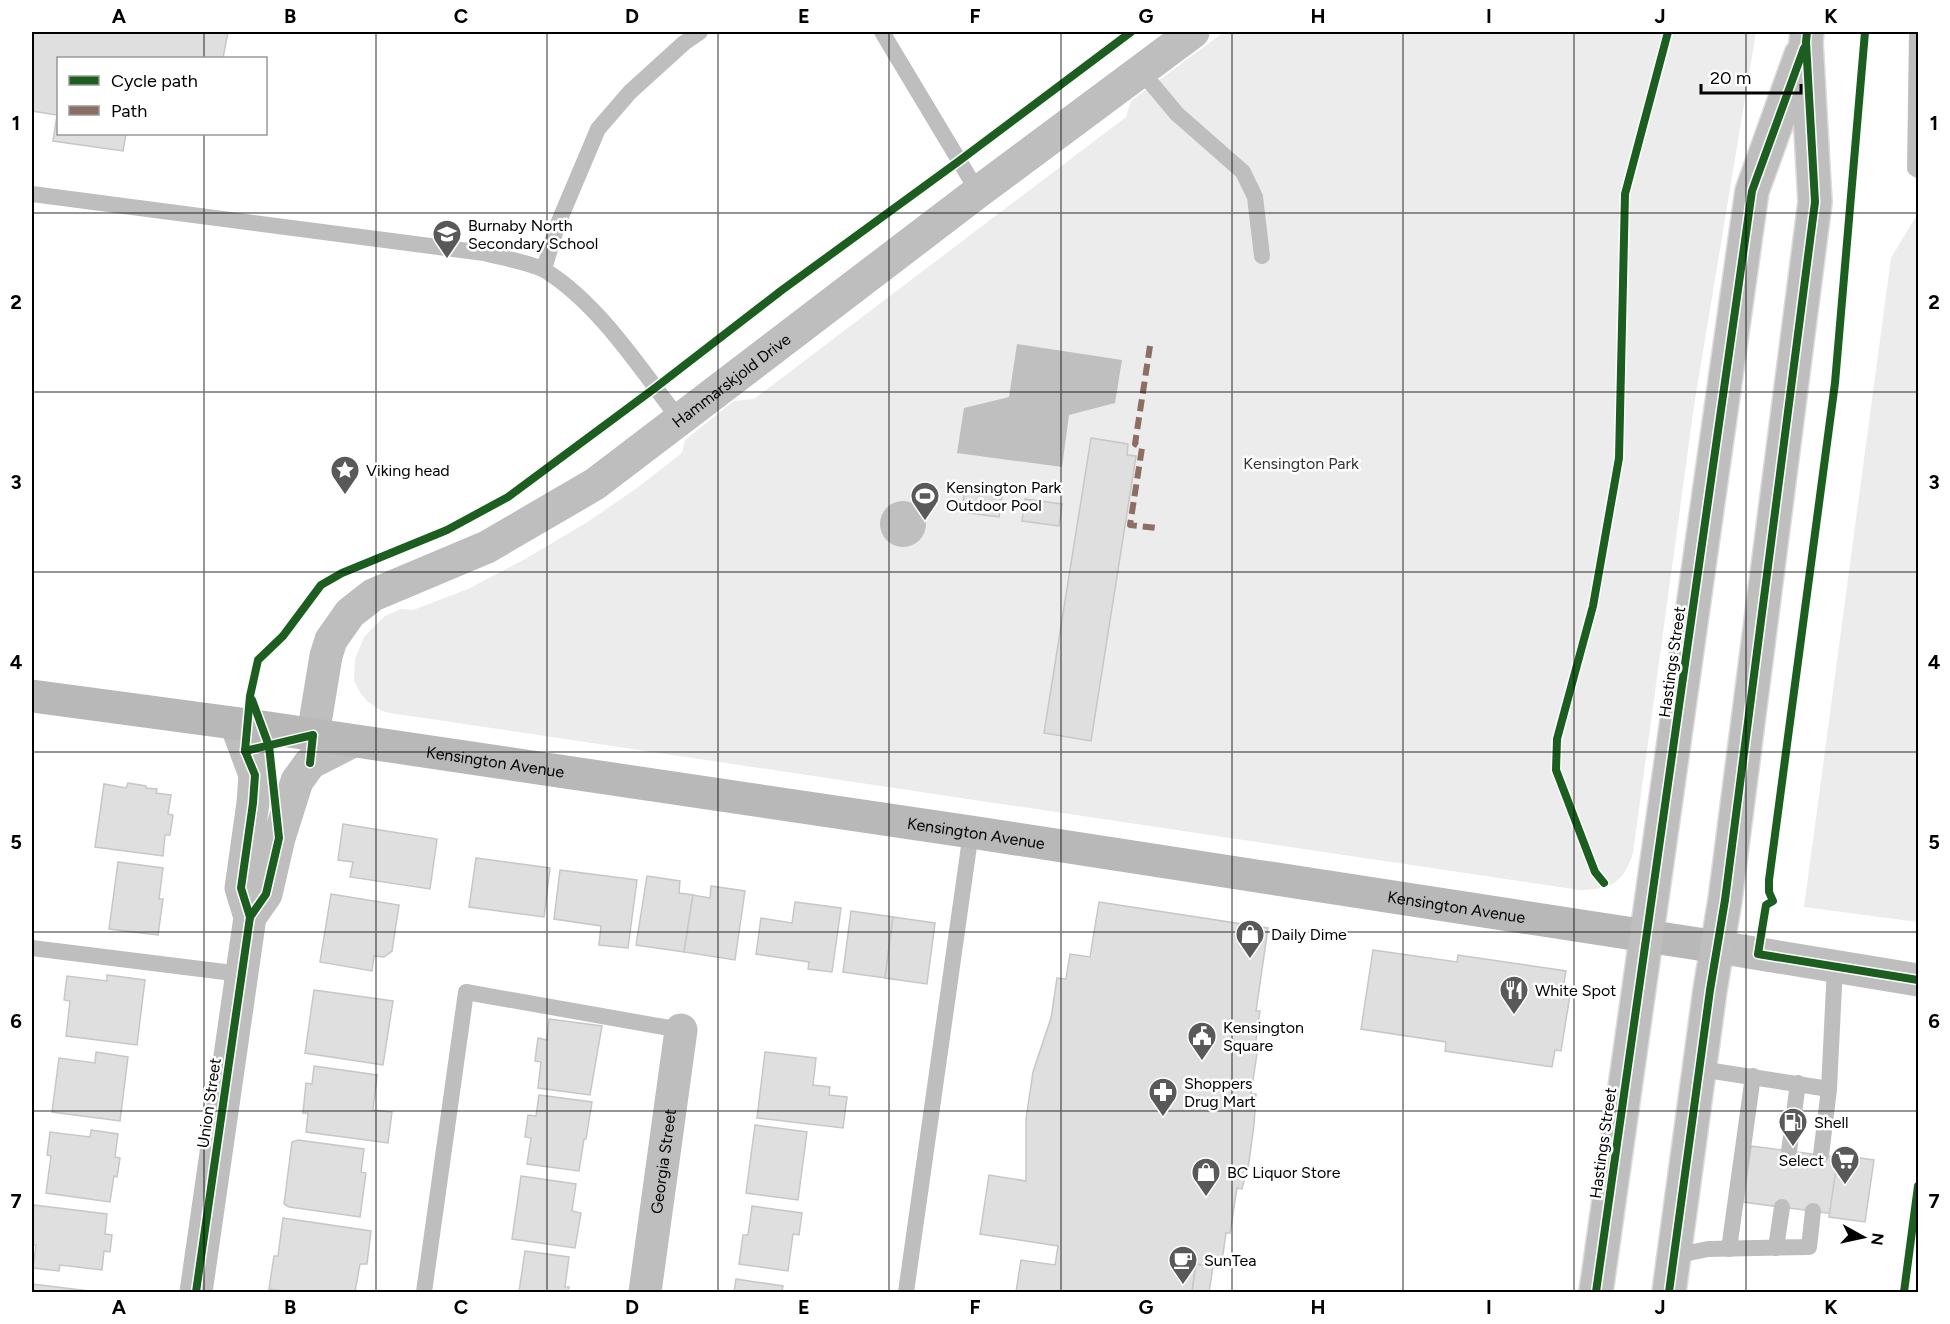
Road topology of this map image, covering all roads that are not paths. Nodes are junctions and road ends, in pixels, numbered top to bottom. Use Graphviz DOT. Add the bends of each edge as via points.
graph roads {
  1 [pos="700,32"];
  2 [pos="882,32"];
  3 [pos="1193,32"];
  4 [pos="1917,32"];
  5 [pos="1807,37"];
  6 [pos="1142,71"];
  7 [pos="1918,170"];
  8 [pos="978,192"];
  9 [pos="32,194"];
  10 [pos="1262,255"];
  11 [pos="544,269"];
  12 [pos="680,420"];
  13 [pos="32,696"];
  14 [pos="236,724"];
  15 [pos="313,735"];
  16 [pos="353,741"];
  17 [pos="971,832"];
  18 [pos="250,917"];
  19 [pos="1646,936"];
  20 [pos="1718,947"];
  21 [pos="32,948"];
  22 [pos="1835,966"];
  23 [pos="241,974"];
  24 [pos="1918,980"];
  25 [pos="681,1030"];
  26 [pos="1700,1069"];
  27 [pos="1753,1076"];
  28 [pos="1798,1083"];
  29 [pos="1829,1089"];
  30 [pos="1789,1151"];
  31 [pos="1821,1155"];
  32 [pos="1782,1207"];
  33 [pos="1813,1211"];
  34 [pos="1776,1248"];
  35 [pos="1729,1249"];
  36 [pos="1674,1256"];
  37 [pos="196,1293"];
  38 [pos="424,1293"];
  39 [pos="645,1293"];
  40 [pos="906,1293"];
  41 [pos="1596,1293"];
  42 [pos="1669,1293"];
  1 -- 11 [label="lane" via="630,92 598,129 556,226"];
  2 -- 8 [label="lane"];
  3 -- 6 [label="main road, Hammarskjold Drive"];
  4 -- 7 [label="lane"];
  5 -- 19 [label="main road, Hastings Street" via="1752,191"];
  5 -- 20 [label="main road, Hastings Street" via="1815,202"];
  6 -- 8 [label="main road, Hammarskjold Drive"];
  6 -- 10 [label="lane" via="1177,114 1243,172 1255,196"];
  8 -- 12 [label="main road, Hammarskjold Drive"];
  9 -- 11 [label="lane" via="484,253"];
  11 -- 12 [label="lane" via="607,327"];
  12 -- 15 [label="main road, Hammarskjold Drive" via="586,490 487,548 373,595 350,612 331,640"];
  13 -- 14 [label="street, Kensington Avenue"];
  14 -- 15 [label="street, Kensington Avenue"];
  14 -- 18 [label="main road, Union Street" via="255,775 240,888"];
  15 -- 16 [label="street, Kensington Avenue"];
  16 -- 17 [label="street, Kensington Avenue"];
  16 -- 18 [label="main road, Union Street" via="310,763 297,781 266,894"];
  17 -- 19 [label="street, Kensington Avenue"];
  17 -- 40 [label="lane"];
  18 -- 23 [label="main road, Union Street"];
  19 -- 20 [label="street, Kensington Avenue"];
  19 -- 41 [label="main road, Hastings Street"];
  20 -- 22 [label="main road, Kensington Avenue"];
  20 -- 26 [label="main road, Hastings Street"];
  21 -- 23 [label="lane"];
  22 -- 24 [label="main road, Kensington Avenue"];
  22 -- 29 [label="lane"];
  23 -- 37 [label="main road, Union Street"];
  25 -- 38 [label="lane" via="466,992"];
  25 -- 39 [label="main road, Georgia Street"];
  26 -- 27 [label="lane"];
  26 -- 36 [label="main road, Hastings Street"];
  27 -- 28 [label="lane"];
  27 -- 35 [label="lane"];
  28 -- 29 [label="lane"];
  28 -- 30 [label="lane"];
  29 -- 31 [label="lane"];
  32 -- 34 [label="lane"];
  33 -- 34 [label="lane" via="1809,1247"];
  34 -- 35 [label="lane"];
  35 -- 36 [label="lane"];
  36 -- 42 [label="main road, Hastings Street"];
}
